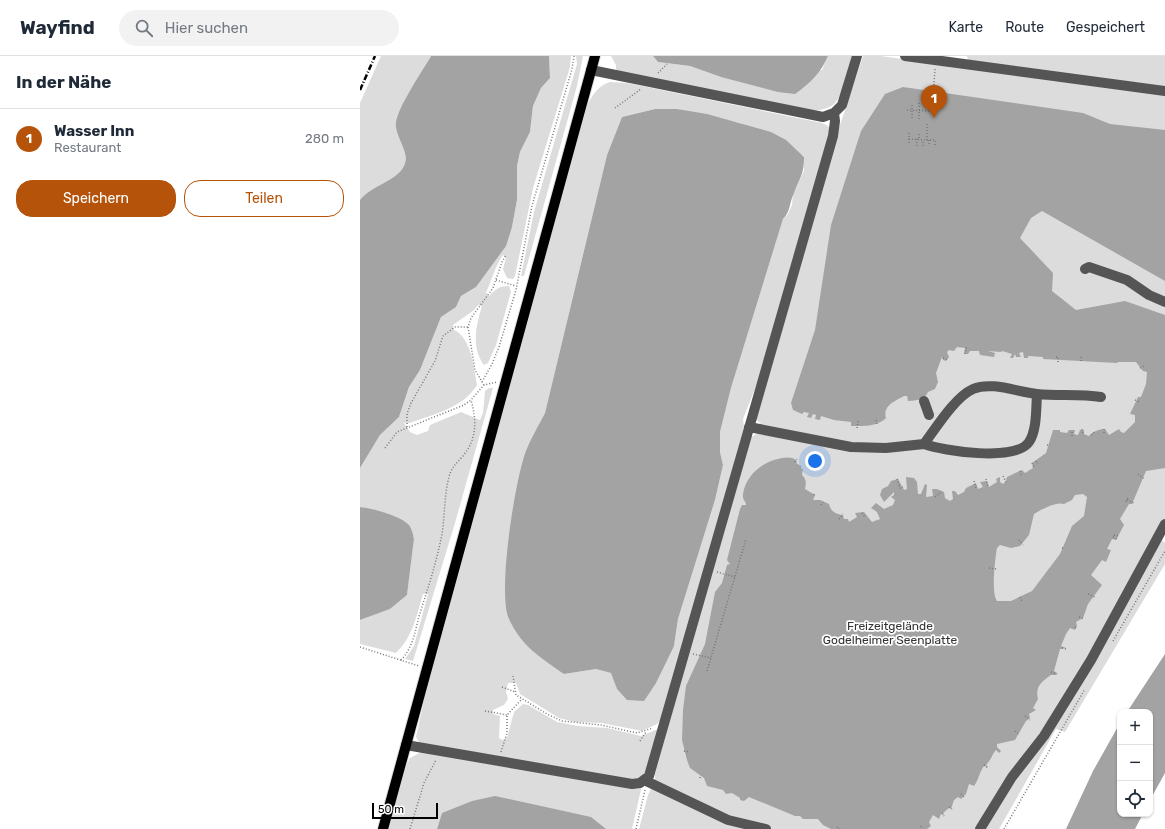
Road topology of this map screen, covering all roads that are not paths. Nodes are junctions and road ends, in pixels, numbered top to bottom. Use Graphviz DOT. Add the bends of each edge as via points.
graph roads {
  1 [pos="595,56"];
  2 [pos="857,56"];
  3 [pos="905,56"];
  4 [pos="961,60"];
  5 [pos="591,70"];
  6 [pos="1165,91"];
  7 [pos="834,113"];
  8 [pos="1085,269"];
  9 [pos="1165,302"];
  10 [pos="1037,394"];
  11 [pos="1101,397"];
  12 [pos="924,401"];
  13 [pos="929,415"];
  14 [pos="749,427"];
  15 [pos="924,444"];
  16 [pos="1165,524"];
  17 [pos="406,745"];
  18 [pos="644,780"];
  19 [pos="384,829"];
  20 [pos="766,829"];
  21 [pos="980,829"];
  1 -- 5 [label="main road"];
  2 -- 7 [label="lane" via="842,105"];
  3 -- 4 [label="lane"];
  4 -- 6 [label="lane"];
  5 -- 7 [label="lane" via="822,117"];
  5 -- 17 [label="main road"];
  7 -- 14 [label="lane" via="833,136"];
  8 -- 9 [label="lane" via="1089,267 1126,280"];
  10 -- 11 [label="lane"];
  10 -- 15 [label="lane" via="991,386 973,389 964,394"];
  10 -- 15 [label="lane" via="1031,439 1024,447 1002,453 984,454 952,451"];
  12 -- 13 [label="lane"];
  14 -- 15 [label="lane" via="851,447 886,448"];
  14 -- 18 [label="lane" via="652,771"];
  16 -- 21 [label="lane" via="1091,660 1044,736 1012,777"];
  17 -- 18 [label="lane" via="632,784"];
  17 -- 19 [label="main road"];
  18 -- 20 [label="lane" via="728,820"];
}
